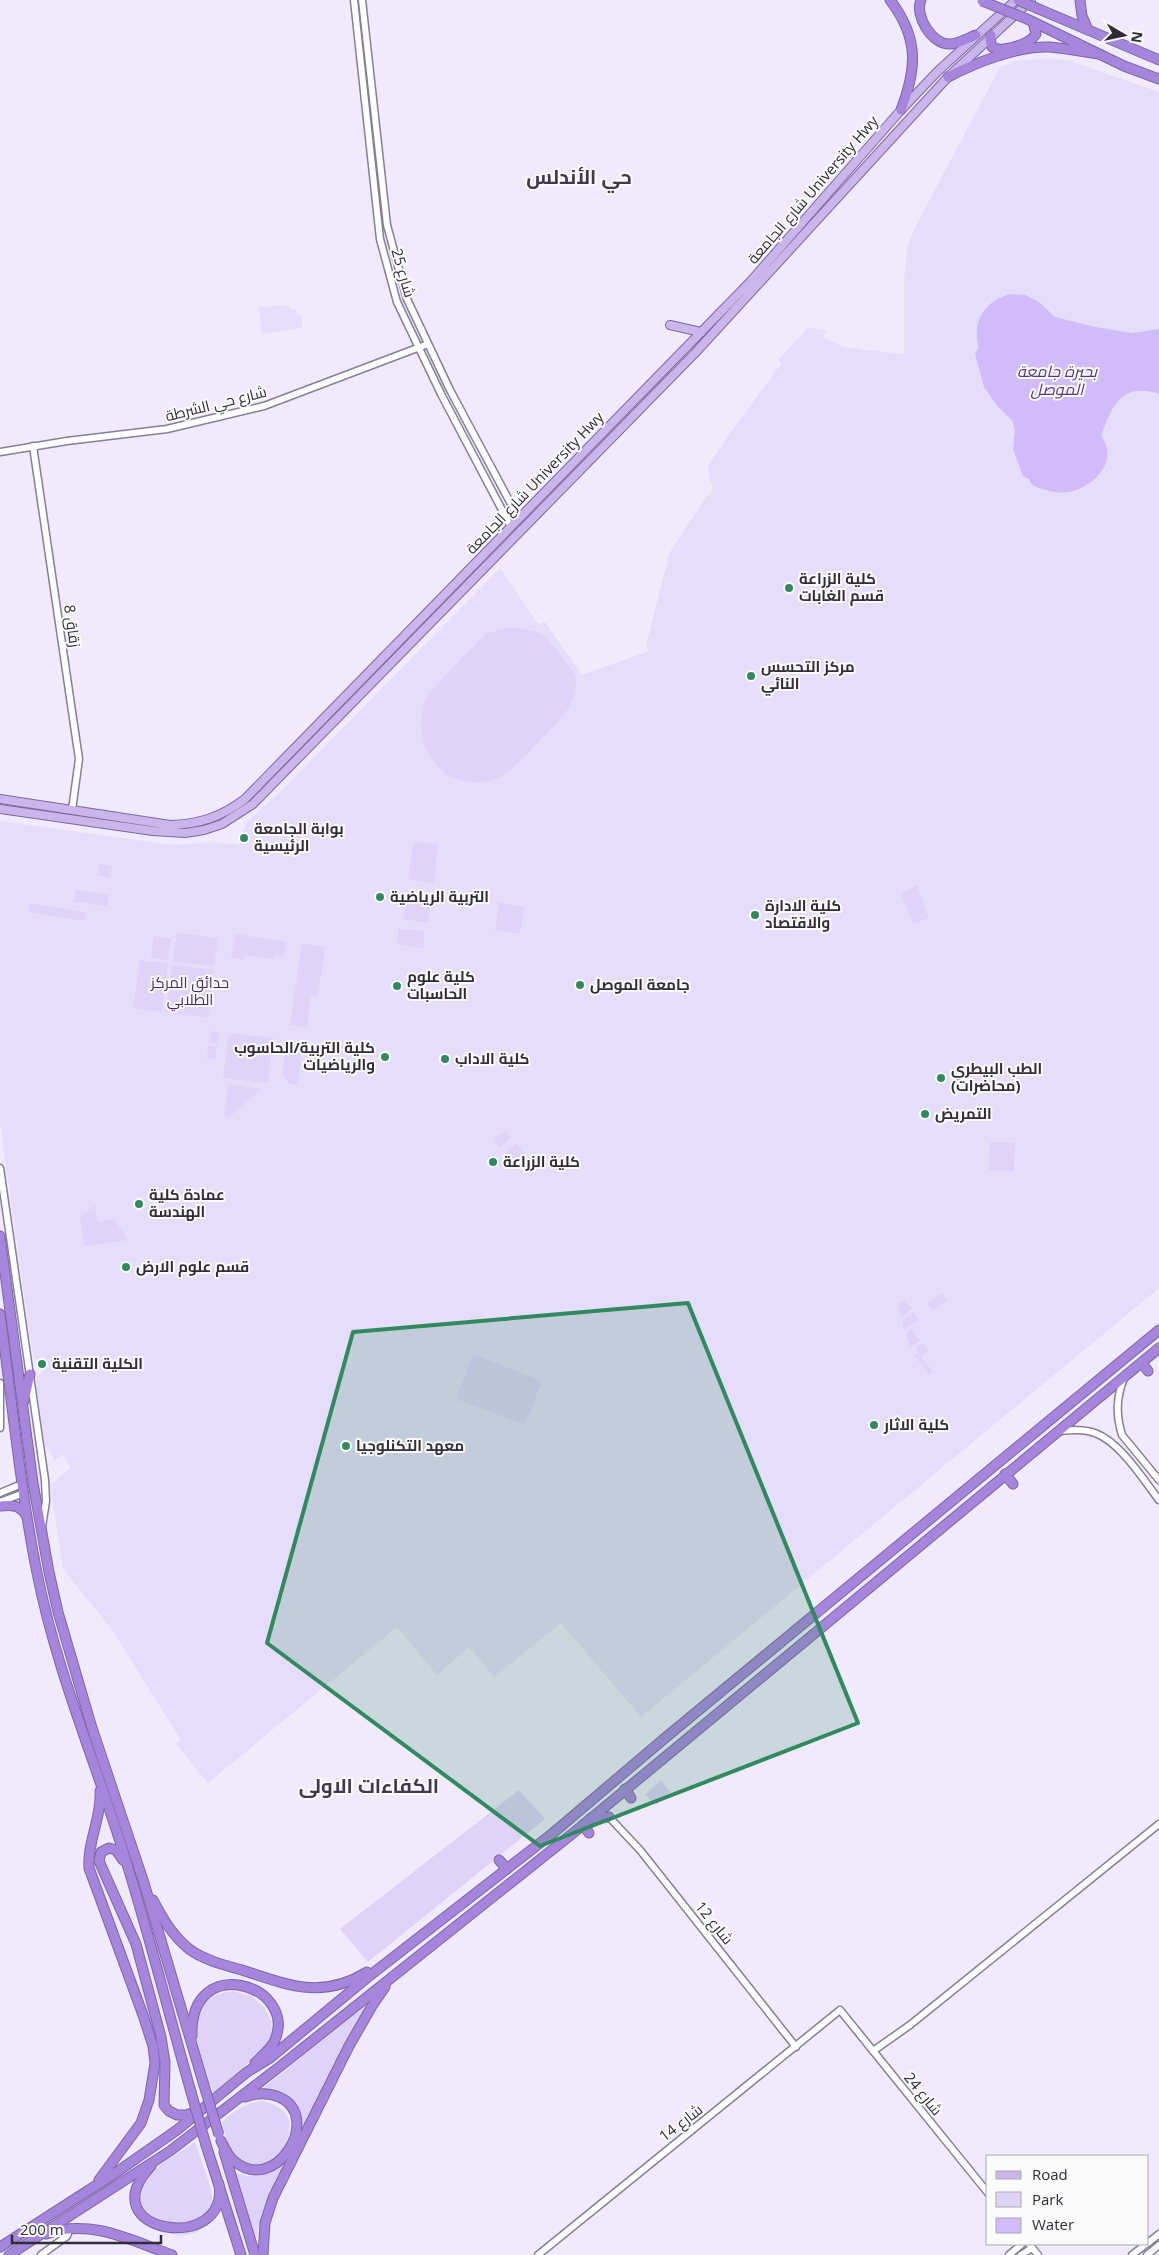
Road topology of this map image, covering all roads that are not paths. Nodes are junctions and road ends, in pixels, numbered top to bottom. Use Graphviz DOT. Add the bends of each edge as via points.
graph roads {
  1 [pos="354,0"];
  2 [pos="362,0"];
  3 [pos="890,0"];
  4 [pos="921,0"];
  5 [pos="981,0"];
  6 [pos="1017,0"];
  7 [pos="1031,0"];
  8 [pos="1080,0"];
  9 [pos="1030,21"];
  10 [pos="1088,30"];
  11 [pos="976,35"];
  12 [pos="991,35"];
  13 [pos="1099,54"];
  14 [pos="1159,60"];
  15 [pos="369,71"];
  16 [pos="362,72"];
  17 [pos="948,77"];
  18 [pos="1159,79"];
  19 [pos="901,110"];
  20 [pos="670,325"];
  21 [pos="700,332"];
  22 [pos="428,344"];
  23 [pos="419,349"];
  24 [pos="32,446"];
  25 [pos="0,452"];
  26 [pos="519,519"];
  27 [pos="511,527"];
  28 [pos="354,688"];
  29 [pos="361,695"];
  30 [pos="0,799"];
  31 [pos="0,809"];
  32 [pos="72,810"];
  33 [pos="0,1168"];
  34 [pos="0,1236"];
  35 [pos="0,1314"];
  36 [pos="1159,1330"];
  37 [pos="1159,1348"];
  38 [pos="1142,1363"];
  39 [pos="1148,1371"];
  40 [pos="4,1374"];
  41 [pos="30,1374"];
  42 [pos="1125,1378"];
  43 [pos="0,1383"];
  44 [pos="23,1406"];
  45 [pos="0,1428"];
  46 [pos="1060,1431"];
  47 [pos="1006,1474"];
  48 [pos="1159,1480"];
  49 [pos="1013,1484"];
  50 [pos="23,1488"];
  51 [pos="0,1493"];
  52 [pos="1159,1500"];
  53 [pos="0,1502"];
  54 [pos="0,1506"];
  55 [pos="28,1518"];
  56 [pos="42,1530"];
  57 [pos="871,1569"];
  58 [pos="879,1578"];
  59 [pos="658,1730"];
  60 [pos="665,1738"];
  61 [pos="97,1774"];
  62 [pos="625,1789"];
  63 [pos="631,1798"];
  64 [pos="609,1817"];
  65 [pos="590,1818"];
  66 [pos="1159,1824"];
  67 [pos="583,1825"];
  68 [pos="589,1833"];
  69 [pos="499,1860"];
  70 [pos="507,1869"];
  71 [pos="131,1880"];
  72 [pos="144,1883"];
  73 [pos="401,1951"];
  74 [pos="395,1975"];
  75 [pos="840,2010"];
  76 [pos="193,2046"];
  77 [pos="796,2047"];
  78 [pos="873,2051"];
  79 [pos="247,2072"];
  80 [pos="232,2105"];
  81 [pos="207,2107"];
  82 [pos="220,2138"];
  83 [pos="170,2151"];
  84 [pos="219,2184"];
  85 [pos="986,2191"];
  86 [pos="86,2192"];
  87 [pos="216,2221"];
  88 [pos="70,2228"];
  89 [pos="148,2230"];
  90 [pos="26,2244"];
  91 [pos="1144,2245"];
  92 [pos="1159,2245"];
  93 [pos="1020,2246"];
  94 [pos="1030,2246"];
  95 [pos="0,2247"];
  96 [pos="8,2255"];
  97 [pos="41,2255"];
  98 [pos="172,2255"];
  99 [pos="241,2255"];
  100 [pos="255,2255"];
  101 [pos="263,2255"];
  102 [pos="538,2255"];
  103 [pos="1009,2255"];
  104 [pos="1022,2255"];
  105 [pos="1038,2255"];
  106 [pos="1132,2255"];
  107 [pos="1147,2255"];
  1 -- 16 [label="street, شارع 25"];
  2 -- 15 [label="street, شارع 25"];
  3 -- 19 [label="highway" via="908,32 912,49 913,68"];
  4 -- 11 [label="highway" via="919,10 923,22 942,42 952,44"];
  5 -- 9 [label="highway, bridge"];
  6 -- 10 [label="highway, bridge"];
  6 -- 11 [label="main road, شارع الجامعة University Hwy"];
  7 -- 12 [label="main road, شارع الجامعة University Hwy"];
  8 -- 10 [label="highway"];
  9 -- 12 [label="highway" via="1036,34 1026,42 996,49 990,43"];
  9 -- 13 [label="highway"];
  10 -- 14 [label="highway"];
  11 -- 19 [label="main road, شارع الجامعة University Hwy"];
  12 -- 17 [label="main road, شارع الجامعة University Hwy"];
  13 -- 17 [label="highway" via="1047,47 1024,50 970,65"];
  13 -- 18 [label="highway"];
  15 -- 16 [label="street"];
  15 -- 22 [label="street, شارع 25" via="389,240 407,299"];
  16 -- 23 [label="street, شارع 25" via="380,239 397,302"];
  17 -- 29 [label="main road, شارع الجامعة University Hwy" via="696,352"];
  19 -- 21 [label="main road, شارع الجامعة University Hwy" via="805,221"];
  20 -- 21 [label="main road"];
  21 -- 26 [label="main road, شارع الجامعة University Hwy"];
  22 -- 23 [label="street, شارع حي الشرطة"];
  22 -- 26 [label="street, شارع 25"];
  23 -- 24 [label="street, شارع حي الشرطة" via="255,409 167,429"];
  23 -- 27 [label="street, شارع 25"];
  24 -- 25 [label="street, شارع حي الشرطة"];
  24 -- 32 [label="street, زقاق 8" via="79,759"];
  26 -- 27 [label="main road, شارع الجامعة University Hwy"];
  27 -- 28 [label="main road, شارع الجامعة University Hwy"];
  28 -- 29 [label="main road"];
  28 -- 32 [label="main road, شارع الجامعة University Hwy" via="245,799 220,816 190,824 170,825"];
  29 -- 31 [label="main road, شارع الجامعة University Hwy" via="253,804 222,824 204,830 185,833 153,831"];
  30 -- 32 [label="main road, شارع الجامعة University Hwy"];
  33 -- 41 [label="street"];
  34 -- 44 [label="highway"];
  35 -- 40 [label="highway"];
  36 -- 57 [label="highway" via="1126,1351 954,1493"];
  37 -- 38 [label="highway"];
  38 -- 39 [label="highway"];
  38 -- 42 [label="highway"];
  40 -- 50 [label="highway"];
  41 -- 44 [label="highway"];
  41 -- 56 [label="street" via="45,1480"];
  42 -- 46 [label="highway"];
  42 -- 48 [label="street" via="1118,1402 1122,1434"];
  43 -- 45 [label="street"];
  44 -- 56 [label="highway"];
  46 -- 47 [label="highway"];
  46 -- 52 [label="street" via="1087,1431 1105,1438"];
  47 -- 49 [label="highway"];
  47 -- 58 [label="highway"];
  50 -- 51 [label="street"];
  50 -- 53 [label="street"];
  50 -- 55 [label="highway"];
  54 -- 55 [label="highway" via="20,1507"];
  55 -- 61 [label="highway" via="46,1614"];
  56 -- 72 [label="highway" via="70,1656"];
  57 -- 58 [label="highway"];
  57 -- 60 [label="highway"];
  58 -- 62 [label="highway"];
  59 -- 60 [label="highway"];
  60 -- 70 [label="highway"];
  61 -- 71 [label="highway"];
  61 -- 86 [label="highway" via="100,1800 89,1868 143,2014 155,2063 149,2100 141,2122 109,2169"];
  62 -- 63 [label="highway"];
  62 -- 65 [label="highway"];
  64 -- 65 [label="highway"];
  64 -- 77 [label="street, شارع 12" via="640,1850"];
  65 -- 67 [label="highway"];
  66 -- 78 [label="street" via="910,2025"];
  67 -- 68 [label="highway"];
  67 -- 74 [label="highway" via="475,1918"];
  69 -- 70 [label="highway"];
  70 -- 73 [label="highway"];
  71 -- 81 [label="highway" via="116,1850 109,1848 101,1852 100,1865 136,1944 163,2045 164,2105 172,2113 182,2115"];
  71 -- 84 [label="highway, bridge"];
  72 -- 73 [label="highway" via="165,1924 191,1950 222,1964 290,1985 314,1988 344,1984"];
  72 -- 76 [label="highway"];
  73 -- 79 [label="highway" via="270,2058"];
  74 -- 80 [label="highway"];
  74 -- 101 [label="highway" via="349,2046 273,2198 265,2223"];
  75 -- 77 [label="street, شارع 14"];
  75 -- 78 [label="street, شارع 24"];
  76 -- 79 [label="highway" via="194,2011 205,1994 231,1984 255,1990 273,2007 278,2019 278,2032 272,2046"];
  76 -- 82 [label="highway, bridge"];
  77 -- 102 [label="street, شارع 14"];
  78 -- 85 [label="street, شارع 24"];
  79 -- 81 [label="highway"];
  80 -- 82 [label="highway" via="256,2094 282,2098 295,2115 294,2139 282,2159 262,2170 247,2168 232,2160"];
  80 -- 83 [label="highway"];
  81 -- 86 [label="highway"];
  82 -- 100 [label="highway"];
  83 -- 89 [label="highway" via="148,2170 137,2190 138,2215"];
  83 -- 90 [label="highway"];
  84 -- 87 [label="highway" via="220,2208"];
  84 -- 99 [label="highway"];
  86 -- 95 [label="highway"];
  88 -- 90 [label="highway"];
  88 -- 97 [label="street" via="67,2236"];
  88 -- 98 [label="highway" via="115,2234"];
  90 -- 96 [label="highway"];
  91 -- 106 [label="street"];
  92 -- 107 [label="street"];
  93 -- 103 [label="street"];
  93 -- 104 [label="street"];
  94 -- 104 [label="street"];
  94 -- 105 [label="street"];
}
